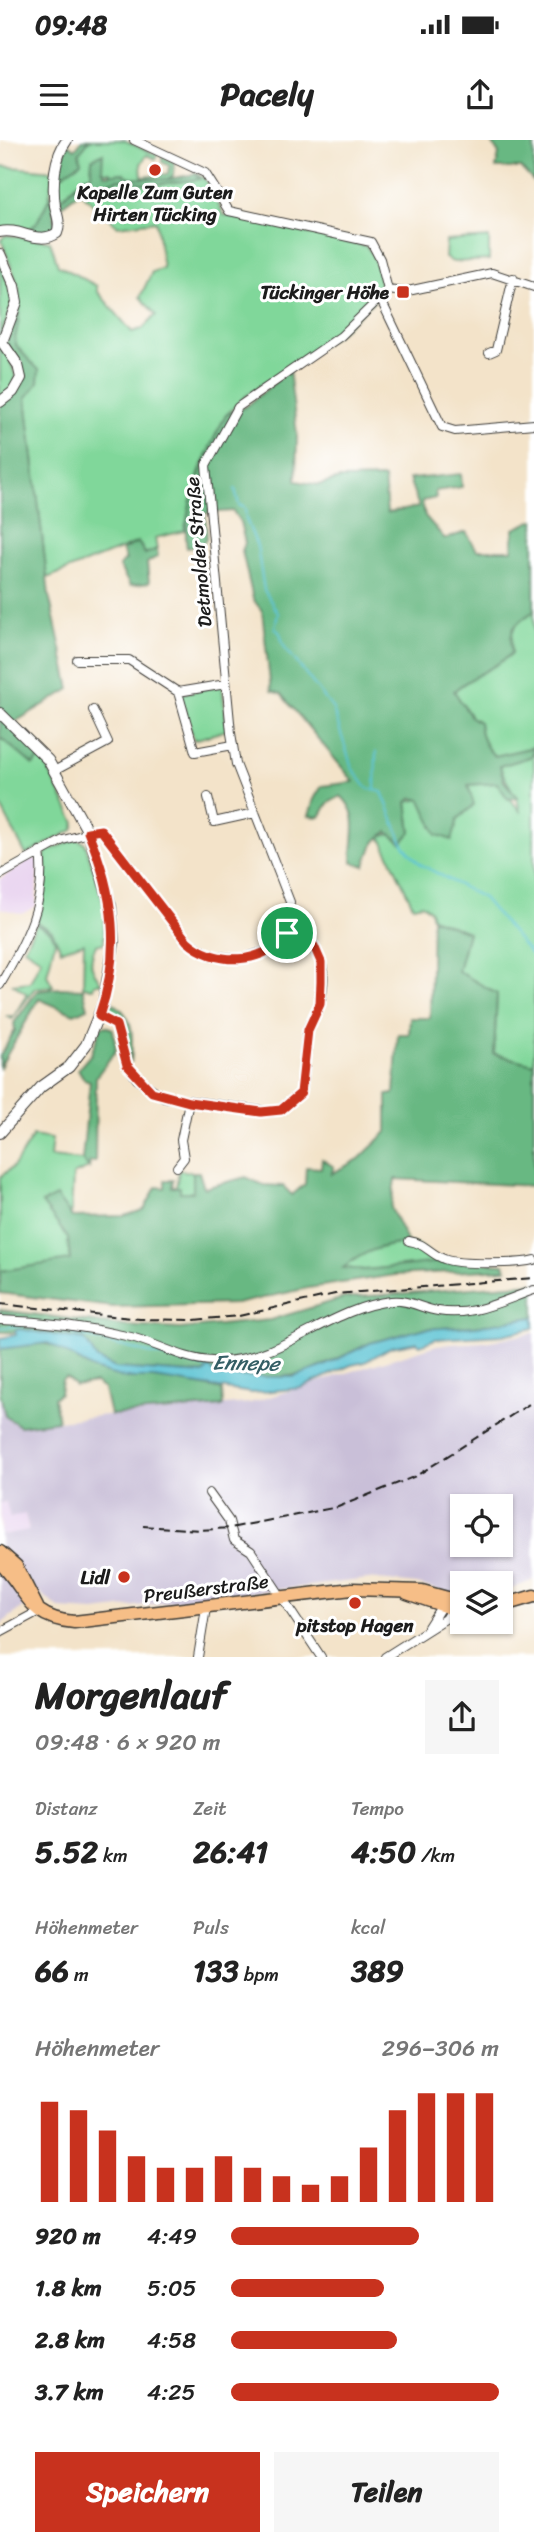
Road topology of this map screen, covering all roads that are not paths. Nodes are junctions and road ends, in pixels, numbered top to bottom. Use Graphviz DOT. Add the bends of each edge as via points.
graph roads {
  1 [pos="67,140"];
  2 [pos="134,140"];
  3 [pos="0,232"];
  4 [pos="0,254"];
  5 [pos="513,278"];
  6 [pos="534,286"];
  7 [pos="388,290"];
  8 [pos="381,300"];
  9 [pos="489,353"];
  10 [pos="0,402"];
  11 [pos="534,424"];
  12 [pos="77,660"];
  13 [pos="226,684"];
  14 [pos="178,692"];
  15 [pos="93,710"];
  16 [pos="0,713"];
  17 [pos="233,745"];
  18 [pos="54,771"];
  19 [pos="208,797"];
  20 [pos="255,813"];
  21 [pos="88,832"];
  22 [pos="40,851"];
  23 [pos="1,871"];
  24 [pos="287,933"];
  25 [pos="0,985"];
  26 [pos="99,1016"];
  27 [pos="189,1102"];
  28 [pos="0,1132"];
  29 [pos="177,1167"];
  30 [pos="409,1241"];
  31 [pos="534,1260"];
  32 [pos="534,1290"];
  33 [pos="0,1320"];
  34 [pos="209,1493"];
  35 [pos="0,1552"];
  36 [pos="0,1563"];
  37 [pos="534,1596"];
  38 [pos="281,1598"];
  39 [pos="513,1602"];
  40 [pos="450,1604"];
  41 [pos="36,1607"];
  42 [pos="206,1608"];
  43 [pos="450,1608"];
  44 [pos="0,1632"];
  45 [pos="198,1657"];
  46 [pos="321,1657"];
  47 [pos="385,1657"];
  1 -- 3 [label="street" via="56,167 57,233 43,238"];
  2 -- 7 [label="street" via="205,173 229,211 371,242"];
  4 -- 10 [label="street" via="17,302 2,342 21,378"];
  5 -- 6 [label="street"];
  5 -- 7 [label="street" via="492,273 411,290"];
  5 -- 9 [label="street" via="496,350"];
  7 -- 8 [label="street, Detmolder Straße"];
  8 -- 11 [label="street" via="442,427 455,431"];
  8 -- 13 [label="street, Detmolder Straße" via="341,336 238,407 209,456 206,479"];
  12 -- 14 [label="street" via="129,660"];
  13 -- 14 [label="street"];
  13 -- 17 [label="street, Detmolder Straße"];
  14 -- 17 [label="street" via="195,752"];
  15 -- 18 [label="street" via="108,741"];
  16 -- 18 [label="street" via="39,748"];
  17 -- 20 [label="street, Detmolder Straße"];
  18 -- 21 [label="street"];
  19 -- 20 [label="street" via="214,822"];
  20 -- 24 [label="street, Detmolder Straße" via="290,902"];
  21 -- 22 [label="street"];
  21 -- 24 [label="street" via="101,830 187,941 201,952 230,959 250,957 269,950"];
  21 -- 26 [label="street" via="114,922 112,965"];
  22 -- 23 [label="street"];
  22 -- 25 [label="street" via="42,887 35,921"];
  24 -- 27 [label="street" via="310,943 321,962 320,1004 308,1030 301,1093 281,1110 271,1112"];
  26 -- 27 [label="street" via="116,1025 121,1050 137,1079 164,1097"];
  26 -- 28 [label="street" via="78,1056 31,1096"];
  27 -- 29 [label="street" via="181,1140 184,1158"];
  30 -- 31 [label="street" via="449,1261 513,1264"];
  32 -- 33 [label="street" via="464,1313 393,1301 356,1311 255,1356 226,1361 200,1360 130,1337"];
  34 -- 38 [label="street" via="229,1521 234,1540 251,1551"];
  35 -- 41 [label="main road" via="16,1566"];
  36 -- 41 [label="main road"];
  37 -- 39 [label="main road"];
  38 -- 40 [label="main road, Preußerstraße" via="344,1589 422,1591"];
  38 -- 42 [label="main road, Preußerstraße"];
  38 -- 46 [label="street"];
  41 -- 42 [label="main road, Preußerstraße" via="55,1619 83,1622"];
  41 -- 44 [label="street"];
  42 -- 45 [label="street"];
  43 -- 47 [label="street" via="427,1630"];
}
